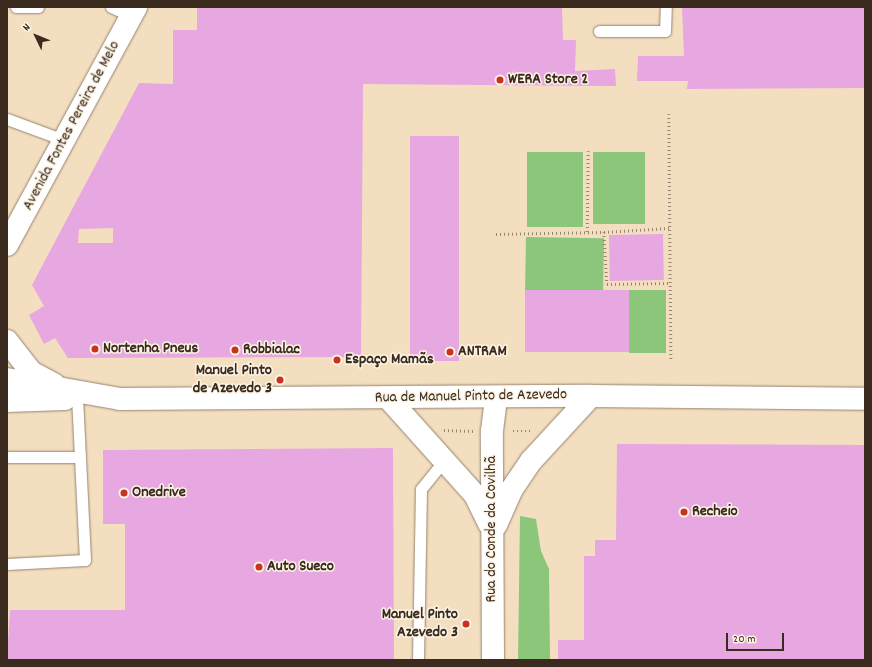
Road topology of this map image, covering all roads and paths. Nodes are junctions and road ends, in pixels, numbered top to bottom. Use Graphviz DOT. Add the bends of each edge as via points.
graph roads {
  1 [pos="16,7"];
  2 [pos="38,7"];
  3 [pos="111,7"];
  4 [pos="666,7"];
  5 [pos="133,12"];
  6 [pos="599,31"];
  7 [pos="669,114"];
  8 [pos="7,120"];
  9 [pos="64,140"];
  10 [pos="588,151"];
  11 [pos="670,228"];
  12 [pos="587,232"];
  13 [pos="604,232"];
  14 [pos="496,234"];
  15 [pos="8,243"];
  16 [pos="670,283"];
  17 [pos="7,341"];
  18 [pos="671,361"];
  19 [pos="7,379"];
  20 [pos="77,394"];
  21 [pos="590,396"];
  22 [pos="388,398"];
  23 [pos="496,398"];
  24 [pos="865,399"];
  25 [pos="7,401"];
  26 [pos="438,430"];
  27 [pos="473,431"];
  28 [pos="506,431"];
  29 [pos="534,432"];
  30 [pos="80,457"];
  31 [pos="7,458"];
  32 [pos="445,459"];
  33 [pos="492,535"];
  34 [pos="7,564"];
  35 [pos="418,660"];
  36 [pos="493,660"];
  1 -- 2 [label="lane"];
  3 -- 5 [label="lane"];
  4 -- 6 [label="lane" via="665,31"];
  5 -- 9 [label="main road, Avenida Fontes Pereira de Melo"];
  7 -- 11 [label="path"];
  8 -- 9 [label="lane"];
  9 -- 15 [label="main road, Avenida Fontes Pereira de Melo"];
  10 -- 12 [label="path"];
  11 -- 13 [label="path"];
  11 -- 16 [label="path"];
  12 -- 13 [label="path"];
  12 -- 14 [label="path"];
  13 -- 16 [label="path" via="607,284"];
  16 -- 18 [label="path"];
  17 -- 20 [label="main road, Rua de Manuel Pinto de Azevedo" via="32,372"];
  19 -- 20 [label="main road, Rua de Manuel Pinto de Azevedo"];
  20 -- 22 [label="main road, Rua de Manuel Pinto de Azevedo" via="120,399"];
  20 -- 25 [label="main road, Rua de Manuel Pinto de Azevedo" via="52,401"];
  20 -- 30 [label="lane"];
  21 -- 23 [label="main road, Rua de Manuel Pinto de Azevedo"];
  21 -- 24 [label="main road, Rua de Manuel Pinto de Azevedo"];
  21 -- 33 [label="main road" via="531,461 512,489"];
  22 -- 23 [label="main road, Rua de Manuel Pinto de Azevedo"];
  22 -- 32 [label="main road"];
  23 -- 33 [label="main road, Rua do Conde da Covilhã" via="492,431"];
  26 -- 27 [label="path"];
  28 -- 29 [label="path"];
  30 -- 31 [label="lane"];
  30 -- 34 [label="lane" via="85,560"];
  32 -- 33 [label="main road" via="475,495"];
  32 -- 35 [label="lane" via="421,488"];
  33 -- 36 [label="main road, Rua do Conde da Covilhã"];
}
